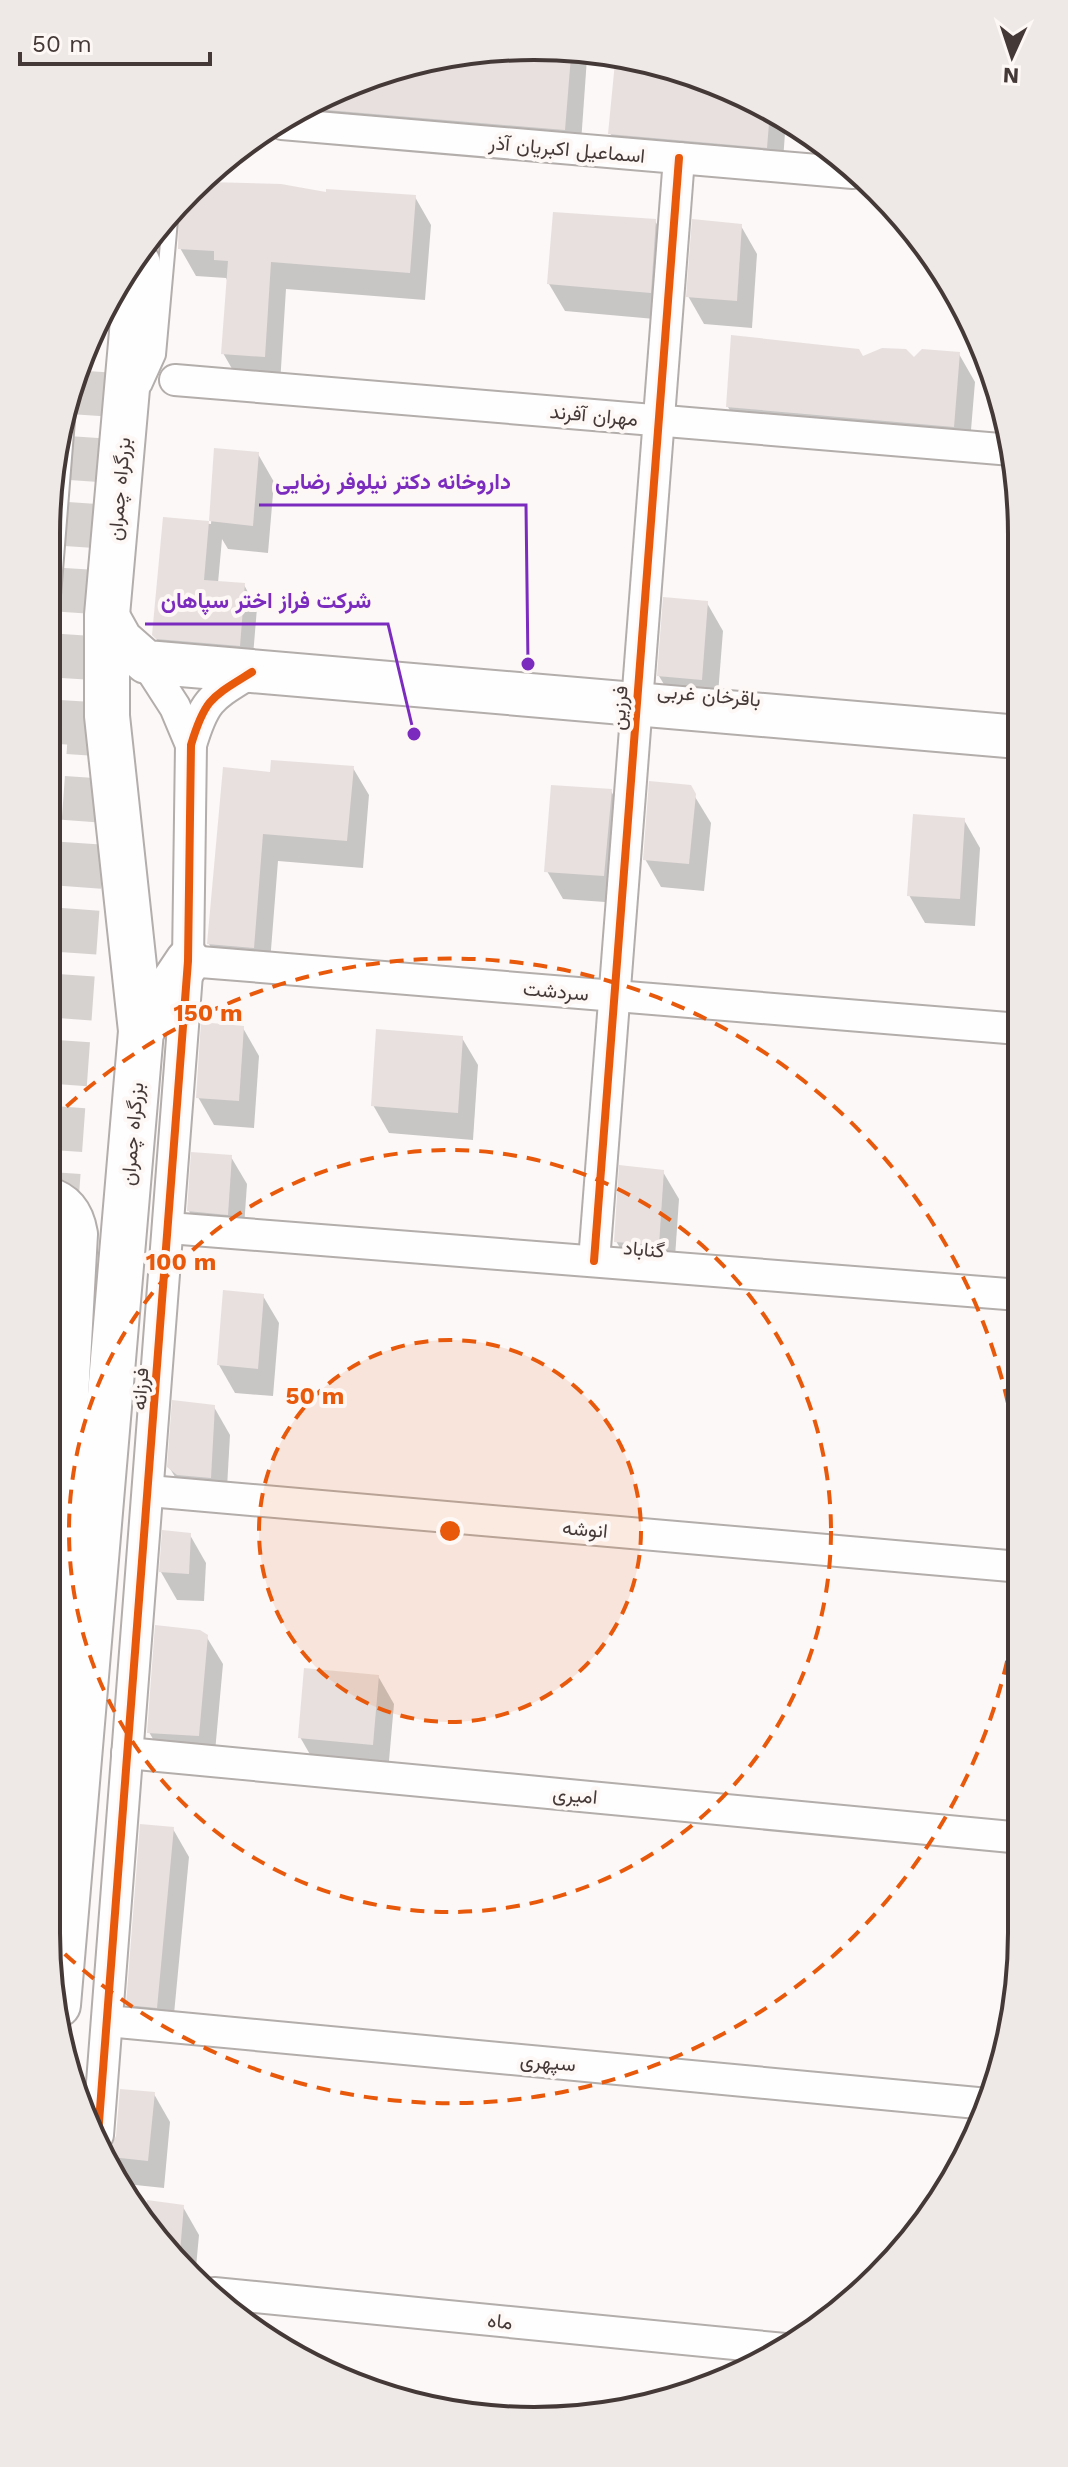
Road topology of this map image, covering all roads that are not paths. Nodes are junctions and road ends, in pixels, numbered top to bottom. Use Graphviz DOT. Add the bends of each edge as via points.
graph roads {
  1 [pos="295,125"];
  2 [pos="679,158"];
  3 [pos="840,172"];
  4 [pos="169,232"];
  5 [pos="137,276"];
  6 [pos="175,380"];
  7 [pos="658,420"];
  8 [pos="124,426"];
  9 [pos="1000,449"];
  10 [pos="107,615"];
  11 [pos="146,662"];
  12 [pos="252,672"];
  13 [pos="636,705"];
  14 [pos="1008,736"];
  15 [pos="191,745"];
  16 [pos="188,961"];
  17 [pos="614,996"];
  18 [pos="1008,1028"];
  19 [pos="141,1031"];
  20 [pos="60,1206"];
  21 [pos="169,1228"];
  22 [pos="594,1261"];
  23 [pos="1008,1294"];
  24 [pos="149,1491"];
  25 [pos="60,1506"];
  26 [pos="1008,1566"];
  27 [pos="127,1753"];
  28 [pos="1008,1837"];
  29 [pos="61,1967"];
  30 [pos="107,2021"];
  31 [pos="976,2103"];
  32 [pos="99,2121"];
  33 [pos="227,2294"];
  34 [pos="764,2347"];
  1 -- 2 [label="street, اسماعیل اکبریان آذر"];
  2 -- 3 [label="street, اسماعیل اکبریان آذر"];
  2 -- 7 [label="street, فرزین"];
  4 -- 8 [label="lane" via="158,355"];
  5 -- 8 [label="highway, بزرگراه چمران"];
  6 -- 7 [label="street, مهران آفرند"];
  7 -- 9 [label="street, مهران آفرند"];
  7 -- 13 [label="street, فرزین"];
  8 -- 10 [label="highway, بزرگراه چمران"];
  10 -- 11 [label="main road" via="121,640"];
  10 -- 19 [label="highway, بزرگراه چمران" via="107,716"];
  11 -- 12 [label="main road, باقرخان غربی"];
  11 -- 15 [label="street" via="175,707"];
  12 -- 13 [label="main road, باقرخان غربی"];
  12 -- 15 [label="street, فرزانه" via="211,699 200,714"];
  13 -- 14 [label="main road, باقرخان غربی"];
  13 -- 17 [label="street, فرزین"];
  15 -- 16 [label="street, فرزانه"];
  16 -- 17 [label="street, سردشت"];
  16 -- 19 [label="highway"];
  16 -- 21 [label="street, فرزانه"];
  17 -- 18 [label="street, سردشت"];
  17 -- 22 [label="street, فرزین"];
  19 -- 29 [label="highway, بزرگراه چمران"];
  20 -- 25 [label="highway" via="75,1234"];
  21 -- 22 [label="street, گناباد"];
  21 -- 24 [label="street, فرزانه"];
  22 -- 23 [label="street, گناباد"];
  24 -- 26 [label="street, انوشه"];
  24 -- 27 [label="street, فرزانه"];
  27 -- 28 [label="street, امیری"];
  27 -- 30 [label="street, فرزانه"];
  30 -- 31 [label="street, سپهری"];
  30 -- 32 [label="street, فرزانه"];
  33 -- 34 [label="street, ماه"];
}
